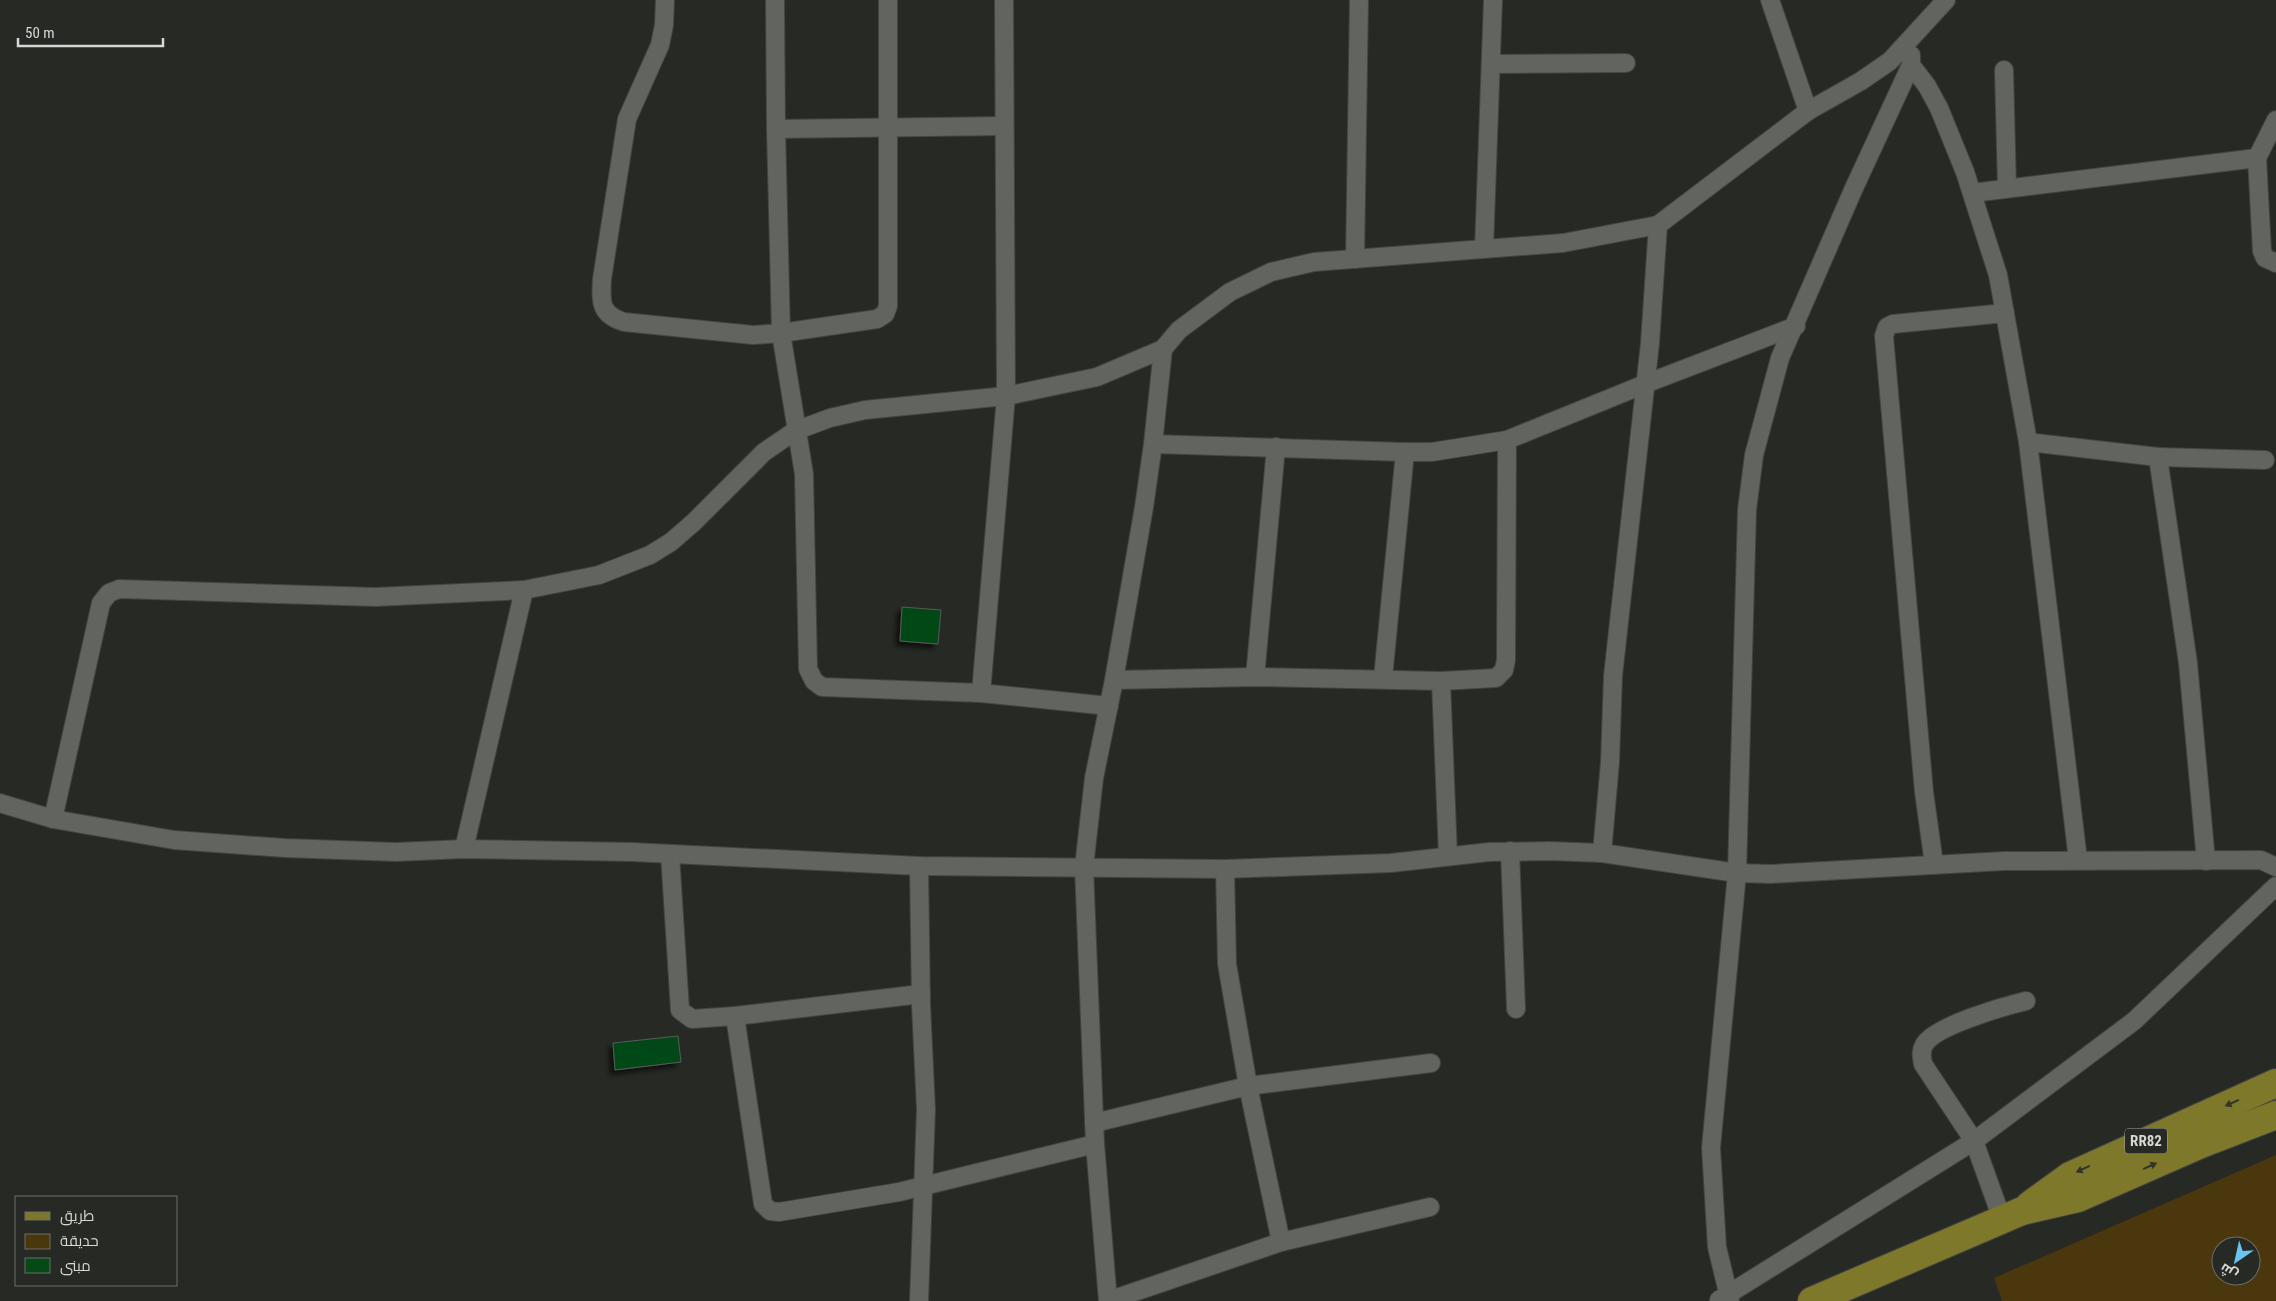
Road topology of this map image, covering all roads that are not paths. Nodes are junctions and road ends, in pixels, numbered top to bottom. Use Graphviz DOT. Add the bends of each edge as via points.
graph roads {
  1 [pos="665,0"];
  2 [pos="775,0"];
  3 [pos="888,0"];
  4 [pos="1004,0"];
  5 [pos="1359,0"];
  6 [pos="1494,0"];
  7 [pos="1770,0"];
  8 [pos="1929,0"];
  9 [pos="1946,0"];
  10 [pos="1927,19"];
  11 [pos="1910,39"];
  12 [pos="1626,63"];
  13 [pos="1491,64"];
  14 [pos="1911,65"];
  15 [pos="2004,70"];
  16 [pos="1808,111"];
  17 [pos="2276,120"];
  18 [pos="1003,126"];
  19 [pos="888,128"];
  20 [pos="776,129"];
  21 [pos="2257,158"];
  22 [pos="2007,188"];
  23 [pos="1972,193"];
  24 [pos="1658,225"];
  25 [pos="1484,249"];
  26 [pos="1355,259"];
  27 [pos="2276,263"];
  28 [pos="2005,313"];
  29 [pos="1796,326"];
  30 [pos="781,333"];
  31 [pos="1163,349"];
  32 [pos="1645,384"];
  33 [pos="1006,396"];
  34 [pos="795,431"];
  35 [pos="1507,440"];
  36 [pos="2028,442"];
  37 [pos="1153,444"];
  38 [pos="1276,447"];
  39 [pos="1405,452"];
  40 [pos="2158,457"];
  41 [pos="2265,460"];
  42 [pos="524,590"];
  43 [pos="1254,677"];
  44 [pos="1383,678"];
  45 [pos="1114,680"];
  46 [pos="1441,681"];
  47 [pos="982,693"];
  48 [pos="1109,706"];
  49 [pos="0,803"];
  50 [pos="54,819"];
  51 [pos="464,849"];
  52 [pos="1510,851"];
  53 [pos="1602,853"];
  54 [pos="670,854"];
  55 [pos="1448,856"];
  56 [pos="2078,860"];
  57 [pos="2206,861"];
  58 [pos="1934,864"];
  59 [pos="920,866"];
  60 [pos="1084,867"];
  61 [pos="2276,867"];
  62 [pos="1225,868"];
  63 [pos="1737,873"];
  64 [pos="2276,886"];
  65 [pos="921,994"];
  66 [pos="2026,1001"];
  67 [pos="1516,1010"];
  68 [pos="735,1016"];
  69 [pos="1431,1063"];
  70 [pos="2276,1083"];
  71 [pos="1248,1086"];
  72 [pos="2276,1115"];
  73 [pos="1094,1122"];
  74 [pos="1974,1141"];
  75 [pos="1095,1144"];
  76 [pos="922,1186"];
  77 [pos="1430,1207"];
  78 [pos="2012,1215"];
  79 [pos="1282,1242"];
  80 [pos="1725,1300"];
  81 [pos="919,1301"];
  82 [pos="1108,1301"];
  83 [pos="1812,1301"];
  1 -- 30 [label="street" via="660,45 627,119 602,279 602,302 607,313 624,322 753,334"];
  2 -- 20 [label="street"];
  3 -- 19 [label="street"];
  4 -- 18 [label="street"];
  5 -- 26 [label="street"];
  6 -- 13 [label="street"];
  7 -- 16 [label="street"];
  8 -- 10 [label="street"];
  9 -- 10 [label="street"];
  10 -- 11 [label="street"];
  11 -- 14 [label="street"];
  11 -- 16 [label="street" via="1875,72"];
  12 -- 13 [label="street"];
  13 -- 25 [label="street"];
  14 -- 23 [label="street" via="1939,108"];
  14 -- 29 [label="street" via="1854,188"];
  15 -- 22 [label="street"];
  16 -- 24 [label="street"];
  17 -- 21 [label="street"];
  18 -- 19 [label="street"];
  18 -- 33 [label="street"];
  19 -- 20 [label="street"];
  19 -- 30 [label="street" via="888,306 885,314 878,319"];
  20 -- 30 [label="street"];
  21 -- 22 [label="street"];
  21 -- 27 [label="street" via="2262,251 2264,258"];
  22 -- 23 [label="street"];
  23 -- 28 [label="street" via="1998,275"];
  24 -- 25 [label="street" via="1563,243"];
  24 -- 32 [label="street"];
  25 -- 26 [label="street"];
  26 -- 31 [label="street" via="1314,262 1271,272 1230,292 1197,315"];
  28 -- 36 [label="street"];
  28 -- 58 [label="street" via="1893,324 1887,327 1884,336 1924,792"];
  29 -- 32 [label="street"];
  29 -- 63 [label="street" via="1780,358 1754,455 1747,510"];
  30 -- 34 [label="street"];
  31 -- 33 [label="street" via="1098,376"];
  31 -- 37 [label="street"];
  32 -- 35 [label="street"];
  32 -- 53 [label="street" via="1612,676 1610,762"];
  33 -- 34 [label="street" via="865,410"];
  33 -- 47 [label="street"];
  34 -- 42 [label="street" via="758,457 694,522 650,555 599,575"];
  34 -- 47 [label="street" via="804,474 808,669 814,681 822,687 832,688"];
  35 -- 39 [label="street" via="1432,452"];
  35 -- 46 [label="street" via="1504,670 1496,678"];
  36 -- 40 [label="street"];
  36 -- 56 [label="street"];
  37 -- 38 [label="street"];
  37 -- 45 [label="street"];
  38 -- 39 [label="street"];
  38 -- 43 [label="street"];
  39 -- 44 [label="street"];
  40 -- 41 [label="street"];
  40 -- 57 [label="street" via="2188,663"];
  42 -- 50 [label="street" via="375,597 128,589 109,593 101,603"];
  42 -- 51 [label="street"];
  43 -- 44 [label="street"];
  43 -- 45 [label="street"];
  44 -- 46 [label="street"];
  45 -- 48 [label="street"];
  46 -- 55 [label="street"];
  47 -- 48 [label="street"];
  48 -- 60 [label="street" via="1094,778"];
  49 -- 50 [label="street"];
  50 -- 51 [label="street" via="174,840 396,852"];
  51 -- 54 [label="street"];
  52 -- 53 [label="street"];
  52 -- 55 [label="street"];
  52 -- 67 [label="street"];
  53 -- 63 [label="street"];
  54 -- 59 [label="street"];
  54 -- 68 [label="street" via="680,1010 692,1020"];
  55 -- 62 [label="street" via="1391,863"];
  56 -- 57 [label="street"];
  56 -- 58 [label="street"];
  57 -- 61 [label="street" via="2261,860"];
  58 -- 63 [label="street"];
  59 -- 60 [label="street"];
  59 -- 65 [label="street"];
  60 -- 62 [label="street"];
  60 -- 73 [label="street"];
  62 -- 71 [label="street" via="1228,964"];
  63 -- 80 [label="street" via="1711,1148 1717,1247"];
  64 -- 74 [label="street" via="2134,1021"];
  65 -- 68 [label="street"];
  65 -- 76 [label="street" via="926,1109"];
  66 -- 74 [label="street" via="1972,1017 1931,1037 1921,1053 1923,1064"];
  68 -- 76 [label="street" via="763,1204 770,1211"];
  69 -- 71 [label="street"];
  70 -- 78 [label="main road, RR82, one-way" via="2070,1176"];
  71 -- 73 [label="street"];
  71 -- 79 [label="street"];
  78 -- 72 [label="main road, RR82, one-way" via="2078,1198"];
  73 -- 75 [label="street"];
  74 -- 78 [label="street"];
  74 -- 80 [label="street"];
  75 -- 76 [label="street"];
  75 -- 82 [label="street"];
  76 -- 81 [label="street"];
  77 -- 79 [label="street"];
  78 -- 83 [label="main road, RR82"];
  79 -- 82 [label="street"];
}
